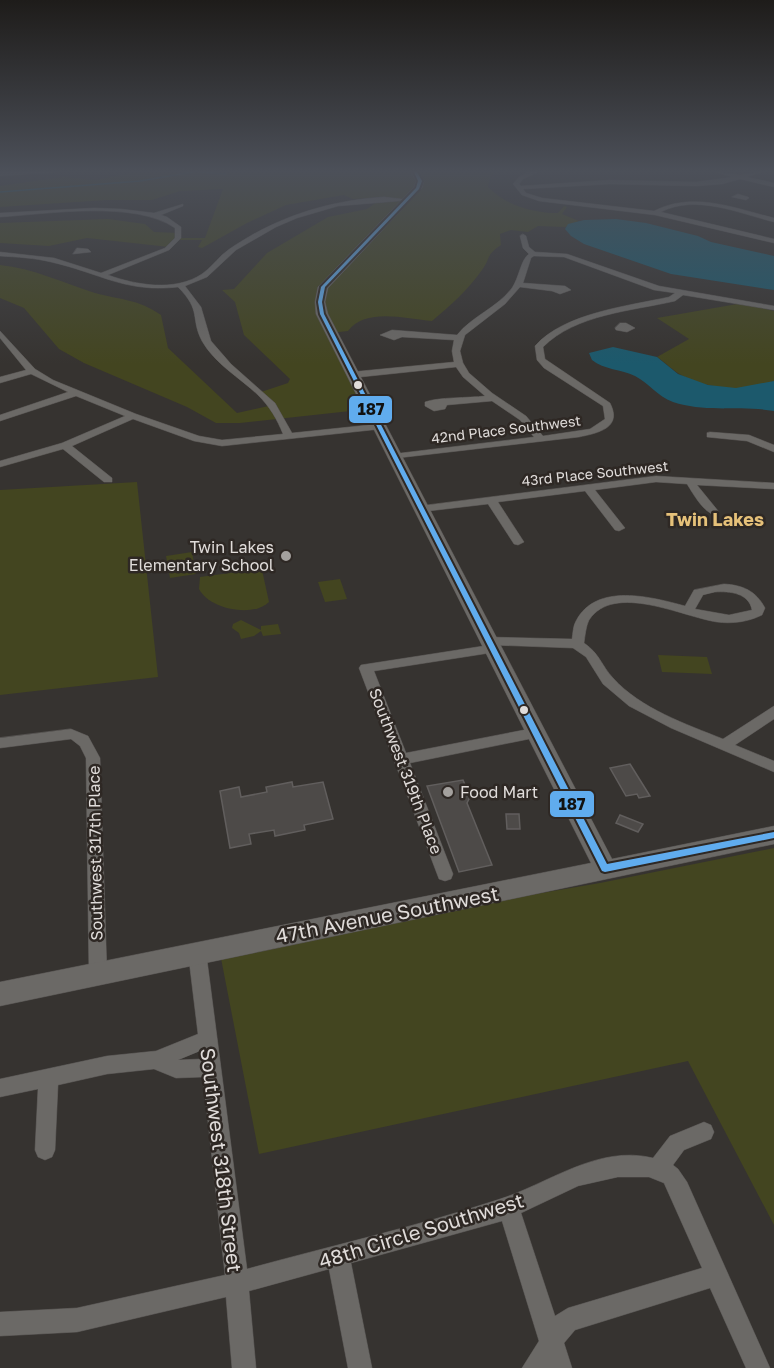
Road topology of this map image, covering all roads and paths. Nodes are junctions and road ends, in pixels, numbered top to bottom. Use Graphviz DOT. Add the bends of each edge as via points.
graph roads {
  1 [pos="177,236"];
  2 [pos="258,236"];
  3 [pos="372,236"];
  4 [pos="523,236"];
  5 [pos="752,236"];
  6 [pos="774,241"];
  7 [pos="0,254"];
  8 [pos="76,254"];
  9 [pos="533,254"];
  10 [pos="56,261"];
  11 [pos="100,276"];
  12 [pos="180,285"];
  13 [pos="520,285"];
  14 [pos="554,288"];
  15 [pos="681,293"];
  16 [pos="774,308"];
  17 [pos="601,316"];
  18 [pos="621,326"];
  19 [pos="0,333"];
  20 [pos="399,334"];
  21 [pos="459,338"];
  22 [pos="459,364"];
  23 [pos="32,371"];
  24 [pos="351,375"];
  25 [pos="0,380"];
  26 [pos="75,393"];
  27 [pos="494,398"];
  28 [pos="444,403"];
  29 [pos="133,416"];
  30 [pos="0,418"];
  31 [pos="378,427"];
  32 [pos="710,435"];
  33 [pos="289,436"];
  34 [pos="540,439"];
  35 [pos="65,445"];
  36 [pos="774,449"];
  37 [pos="393,457"];
  38 [pos="0,464"];
  39 [pos="108,480"];
  40 [pos="690,481"];
  41 [pos="774,486"];
  42 [pos="588,488"];
  43 [pos="491,500"];
  44 [pos="420,509"];
  45 [pos="714,512"];
  46 [pos="619,528"];
  47 [pos="518,542"];
  48 [pos="688,611"];
  49 [pos="577,644"];
  50 [pos="489,645"];
  51 [pos="771,718"];
  52 [pos="534,733"];
  53 [pos="0,742"];
  54 [pos="725,745"];
  55 [pos="401,759"];
  56 [pos="774,767"];
  57 [pos="774,835"];
  58 [pos="605,868"];
  59 [pos="445,874"];
  60 [pos="197,952"];
  61 [pos="98,974"];
  62 [pos="0,994"];
  63 [pos="207,1039"];
  64 [pos="156,1060"];
  65 [pos="211,1066"];
  66 [pos="48,1078"];
  67 [pos="0,1088"];
  68 [pos="704,1132"];
  69 [pos="45,1150"];
  70 [pos="657,1169"];
  71 [pos="508,1207"];
  72 [pos="338,1255"];
  73 [pos="716,1275"];
  74 [pos="238,1283"];
  75 [pos="0,1324"];
  76 [pos="551,1341"];
  77 [pos="244,1368"];
  78 [pos="360,1368"];
  79 [pos="534,1368"];
  80 [pos="560,1368"];
  81 [pos="758,1368"];
  1 -- 11 [label="street" via="167,249"];
  2 -- 12 [label="street" via="225,255 205,277"];
  3 -- 24 [label="main road" via="323,287 320,302"];
  4 -- 9 [label="street" via="526,248"];
  5 -- 6 [label="street"];
  7 -- 10 [label="street"];
  8 -- 10 [label="street"];
  9 -- 13 [label="street" via="528,257"];
  9 -- 15 [label="street" via="565,255"];
  10 -- 11 [label="street"];
  11 -- 12 [label="street" via="135,286"];
  12 -- 33 [label="street" via="194,299 207,342 274,405"];
  13 -- 14 [label="street"];
  13 -- 21 [label="street"];
  15 -- 16 [label="street"];
  15 -- 17 [label="street" via="672,299"];
  17 -- 18 [label="street"];
  17 -- 34 [label="street, 42nd Place Southwest" via="544,338 539,352 547,366 603,402 610,411 607,424 594,431"];
  19 -- 23 [label="street"];
  20 -- 21 [label="street"];
  21 -- 22 [label="street"];
  22 -- 24 [label="street"];
  22 -- 27 [label="street" via="473,382"];
  23 -- 25 [label="street"];
  23 -- 26 [label="street"];
  24 -- 31 [label="main road"];
  26 -- 29 [label="street"];
  26 -- 30 [label="street"];
  27 -- 28 [label="street"];
  27 -- 34 [label="street" via="522,418"];
  29 -- 33 [label="street" via="208,442"];
  29 -- 35 [label="street"];
  31 -- 33 [label="street"];
  31 -- 37 [label="main road"];
  32 -- 36 [label="street" via="754,439"];
  34 -- 37 [label="street, 42nd Place Southwest"];
  35 -- 38 [label="street"];
  35 -- 39 [label="street"];
  37 -- 44 [label="main road"];
  40 -- 41 [label="street, 43rd Place Southwest"];
  40 -- 42 [label="street, 43rd Place Southwest" via="657,479"];
  40 -- 45 [label="street"];
  42 -- 43 [label="street, 43rd Place Southwest"];
  42 -- 46 [label="street"];
  43 -- 44 [label="street, 43rd Place Southwest"];
  43 -- 47 [label="street"];
  44 -- 50 [label="main road"];
  48 -- 48 [label="street" via="729,619 760,610 746,592 722,587 698,593"];
  48 -- 49 [label="street" via="644,600 601,604 581,620"];
  49 -- 50 [label="street"];
  49 -- 54 [label="street" via="591,654 608,681 634,703"];
  50 -- 52 [label="main road"];
  50 -- 55 [label="street, Southwest 319th Place" via="366,669"];
  51 -- 54 [label="street"];
  52 -- 55 [label="street"];
  52 -- 58 [label="main road"];
  53 -- 61 [label="street, Southwest 317th Place" via="57,735 79,736 89,745 93,758"];
  54 -- 56 [label="street"];
  55 -- 59 [label="street, Southwest 319th Place"];
  57 -- 58 [label="main road, 47th Avenue Southwest"];
  58 -- 60 [label="main road, 47th Avenue Southwest"];
  60 -- 61 [label="main road, 47th Avenue Southwest"];
  60 -- 63 [label="street, Southwest 318th Street"];
  61 -- 62 [label="main road, 47th Avenue Southwest"];
  63 -- 64 [label="street"];
  63 -- 65 [label="street, Southwest 318th Street"];
  64 -- 65 [label="street" via="180,1071"];
  64 -- 66 [label="street" via="107,1065"];
  65 -- 74 [label="street, Southwest 318th Street"];
  66 -- 67 [label="street"];
  66 -- 69 [label="street"];
  68 -- 70 [label="street" via="676,1143"];
  70 -- 71 [label="street, 48th Circle Southwest" via="618,1167 577,1176"];
  70 -- 73 [label="street" via="674,1182"];
  71 -- 72 [label="street, 48th Circle Southwest"];
  71 -- 76 [label="street"];
  72 -- 74 [label="street, 48th Circle Southwest"];
  72 -- 78 [label="street"];
  73 -- 76 [label="street" via="573,1318 561,1324"];
  73 -- 81 [label="street"];
  74 -- 75 [label="street, 48th Circle Southwest" via="77,1320"];
  74 -- 77 [label="street, Southwest 318th Street"];
  76 -- 79 [label="street" via="544,1358"];
  76 -- 80 [label="street"];
}
